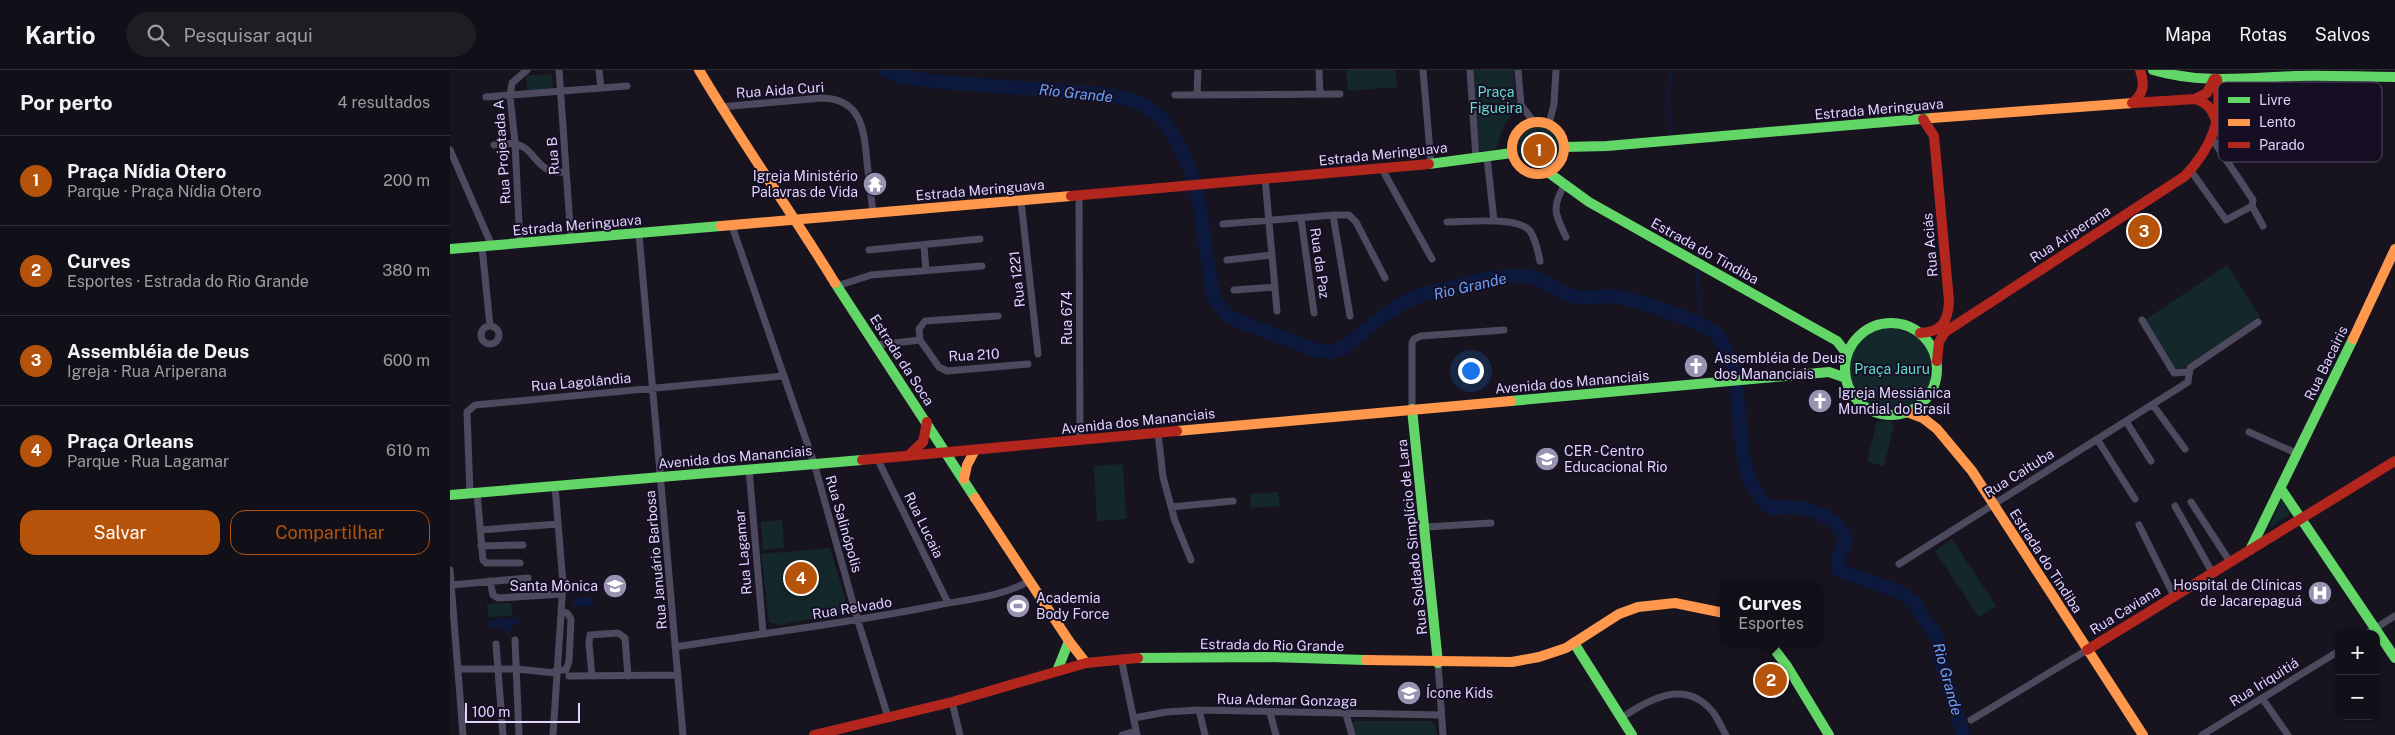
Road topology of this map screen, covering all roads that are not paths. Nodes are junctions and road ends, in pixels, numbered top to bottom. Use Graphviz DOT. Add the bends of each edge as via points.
graph roads {
  1 [pos="527,70"];
  2 [pos="559,70"];
  3 [pos="599,70"];
  4 [pos="698,70"];
  5 [pos="1198,70"];
  6 [pos="1319,70"];
  7 [pos="1423,70"];
  8 [pos="1470,70"];
  9 [pos="1518,70"];
  10 [pos="1556,70"];
  11 [pos="2140,70"];
  12 [pos="2153,70"];
  13 [pos="2321,73"];
  14 [pos="2194,74"];
  15 [pos="2395,77"];
  16 [pos="2215,79"];
  17 [pos="2239,79"];
  18 [pos="2238,82"];
  19 [pos="627,86"];
  20 [pos="601,88"];
  21 [pos="2218,88"];
  22 [pos="561,90"];
  23 [pos="510,92"];
  24 [pos="1197,94"];
  25 [pos="1320,94"];
  26 [pos="1340,94"];
  27 [pos="1176,95"];
  28 [pos="486,97"];
  29 [pos="2195,99"];
  30 [pos="2131,104"];
  31 [pos="720,107"];
  32 [pos="2218,114"];
  33 [pos="1944,118"];
  34 [pos="1924,119"];
  35 [pos="2218,121"];
  36 [pos="1534,122"];
  37 [pos="1549,124"];
  38 [pos="2216,125"];
  39 [pos="1934,136"];
  40 [pos="2213,140"];
  41 [pos="515,143"];
  42 [pos="494,144"];
  43 [pos="1564,147"];
  44 [pos="2218,148"];
  45 [pos="450,150"];
  46 [pos="1512,153"];
  47 [pos="1487,157"];
  48 [pos="1476,158"];
  49 [pos="2228,162"];
  50 [pos="1431,163"];
  51 [pos="1558,166"];
  52 [pos="1382,169"];
  53 [pos="2191,171"];
  54 [pos="566,172"];
  55 [pos="1549,172"];
  56 [pos="1265,178"];
  57 [pos="1564,183"];
  58 [pos="1079,195"];
  59 [pos="1021,201"];
  60 [pos="2252,206"];
  61 [pos="872,213"];
  62 [pos="1333,214"];
  63 [pos="1301,218"];
  64 [pos="797,220"];
  65 [pos="1269,220"];
  66 [pos="1494,221"];
  67 [pos="1447,222"];
  68 [pos="1223,224"];
  69 [pos="732,226"];
  70 [pos="2263,226"];
  71 [pos="639,234"];
  72 [pos="1566,237"];
  73 [pos="980,239"];
  74 [pos="571,240"];
  75 [pos="520,244"];
  76 [pos="487,246"];
  77 [pos="924,246"];
  78 [pos="450,249"];
  79 [pos="2395,249"];
  80 [pos="869,250"];
  81 [pos="1272,255"];
  82 [pos="1432,259"];
  83 [pos="1227,260"];
  84 [pos="1540,261"];
  85 [pos="982,266"];
  86 [pos="926,270"];
  87 [pos="1385,278"];
  88 [pos="837,286"];
  89 [pos="1275,287"];
  90 [pos="1234,290"];
  91 [pos="1949,300"];
  92 [pos="1277,312"];
  93 [pos="1974,312"];
  94 [pos="1314,313"];
  95 [pos="998,316"];
  96 [pos="1350,316"];
  97 [pos="2142,320"];
  98 [pos="2258,322"];
  99 [pos="490,326"];
  100 [pos="1504,330"];
  101 [pos="1920,333"];
  102 [pos="920,340"];
  103 [pos="1855,340"];
  104 [pos="1837,341"];
  105 [pos="876,345"];
  106 [pos="1038,354"];
  107 [pos="1846,357"];
  108 [pos="1937,361"];
  109 [pos="1028,364"];
  110 [pos="1829,372"];
  111 [pos="2188,372"];
  112 [pos="782,376"];
  113 [pos="1846,378"];
  114 [pos="652,388"];
  115 [pos="1928,397"];
  116 [pos="2153,404"];
  117 [pos="1412,409"];
  118 [pos="1907,412"];
  119 [pos="2126,421"];
  120 [pos="927,422"];
  121 [pos="1938,430"];
  122 [pos="2249,432"];
  123 [pos="1158,433"];
  124 [pos="2097,439"];
  125 [pos="1080,441"];
  126 [pos="2185,449"];
  127 [pos="975,450"];
  128 [pos="946,452"];
  129 [pos="2298,454"];
  130 [pos="908,455"];
  131 [pos="878,458"];
  132 [pos="2151,460"];
  133 [pos="2395,461"];
  134 [pos="814,463"];
  135 [pos="749,469"];
  136 [pos="661,478"];
  137 [pos="964,479"];
  138 [pos="554,486"];
  139 [pos="2281,489"];
  140 [pos="474,494"];
  141 [pos="450,495"];
  142 [pos="2135,498"];
  143 [pos="1233,502"];
  144 [pos="2191,502"];
  145 [pos="1993,504"];
  146 [pos="2175,506"];
  147 [pos="1171,507"];
  148 [pos="2302,518"];
  149 [pos="1491,523"];
  150 [pos="558,524"];
  151 [pos="2139,525"];
  152 [pos="1426,527"];
  153 [pos="480,530"];
  154 [pos="523,545"];
  155 [pos="481,546"];
  156 [pos="2250,551"];
  157 [pos="1191,560"];
  158 [pos="520,562"];
  159 [pos="2230,562"];
  160 [pos="1899,564"];
  161 [pos="450,570"];
  162 [pos="2212,572"];
  163 [pos="528,578"];
  164 [pos="1029,581"];
  165 [pos="490,582"];
  166 [pos="451,585"];
  167 [pos="562,594"];
  168 [pos="2174,596"];
  169 [pos="948,603"];
  170 [pos="561,611"];
  171 [pos="1720,612"];
  172 [pos="2395,616"];
  173 [pos="858,621"];
  174 [pos="2376,628"];
  175 [pos="2373,630"];
  176 [pos="763,632"];
  177 [pos="515,640"];
  178 [pos="1069,641"];
  179 [pos="1574,643"];
  180 [pos="496,644"];
  181 [pos="1771,645"];
  182 [pos="675,647"];
  183 [pos="2087,650"];
  184 [pos="2335,653"];
  185 [pos="1121,658"];
  186 [pos="2395,658"];
  187 [pos="1086,662"];
  188 [pos="1438,663"];
  189 [pos="458,669"];
  190 [pos="498,669"];
  191 [pos="516,669"];
  192 [pos="1057,671"];
  193 [pos="556,672"];
  194 [pos="678,675"];
  195 [pos="569,676"];
  196 [pos="592,676"];
  197 [pos="628,676"];
  198 [pos="2262,698"];
  199 [pos="952,702"];
  200 [pos="1199,710"];
  201 [pos="1270,713"];
  202 [pos="1346,714"];
  203 [pos="1441,715"];
  204 [pos="888,717"];
  205 [pos="1134,718"];
  206 [pos="1621,718"];
  207 [pos="1971,720"];
  208 [pos="1137,733"];
  209 [pos="463,735"];
  210 [pos="503,735"];
  211 [pos="519,735"];
  212 [pos="553,735"];
  213 [pos="683,735"];
  214 [pos="814,735"];
  215 [pos="960,735"];
  216 [pos="1122,735"];
  217 [pos="1205,735"];
  218 [pos="1276,735"];
  219 [pos="1352,735"];
  220 [pos="1443,735"];
  221 [pos="1632,735"];
  222 [pos="1726,735"];
  223 [pos="1829,735"];
  224 [pos="2143,735"];
  225 [pos="2202,735"];
  226 [pos="2288,735"];
  1 -- 23 [label="street" via="514,80"];
  2 -- 22 [label="street, Rua B"];
  3 -- 20 [label="street"];
  4 -- 31 [label="street, Estrada da Soca"];
  5 -- 24 [label="street"];
  6 -- 25 [label="street"];
  7 -- 50 [label="street"];
  8 -- 48 [label="street"];
  9 -- 36 [label="street" via="1521,105"];
  10 -- 37 [label="street"];
  11 -- 30 [label="street" via="2144,85 2142,93"];
  12 -- 14 [label="street"];
  13 -- 15 [label="street"];
  13 -- 17 [label="street"];
  14 -- 16 [label="street"];
  16 -- 17 [label="street"];
  16 -- 21 [label="street, Rua Ariperana"];
  16 -- 29 [label="street" via="2207,92"];
  17 -- 18 [label="street, Rua Ariperana"];
  19 -- 20 [label="street"];
  20 -- 22 [label="street"];
  22 -- 23 [label="street"];
  22 -- 54 [label="street, Rua B"];
  23 -- 28 [label="street"];
  23 -- 41 [label="street, Rua Projetada A"];
  24 -- 25 [label="street"];
  24 -- 27 [label="street"];
  25 -- 26 [label="street"];
  29 -- 30 [label="street, Estrada Meringuava"];
  29 -- 38 [label="street" via="2212,109"];
  30 -- 33 [label="street, Estrada Meringuava"];
  31 -- 61 [label="street, Rua Aida Curi" via="822,98 844,103 854,111 864,132"];
  31 -- 64 [label="street, Estrada da Soca"];
  32 -- 38 [label="street, Rua Ariperana"];
  33 -- 34 [label="street, Estrada Meringuava"];
  33 -- 39 [label="street"];
  34 -- 39 [label="street, Rua Aciás"];
  34 -- 43 [label="street, Estrada Meringuava"];
  35 -- 38 [label="street, Rua Ariperana"];
  36 -- 37 [label="street"];
  36 -- 46 [label="street" via="1516,133"];
  37 -- 43 [label="street" via="1557,130"];
  38 -- 40 [label="street, Rua Ariperana"];
  39 -- 91 [label="street, Rua Aciás"];
  40 -- 44 [label="street"];
  40 -- 53 [label="street, Rua Ariperana"];
  41 -- 42 [label="street"];
  41 -- 54 [label="street" via="547,170"];
  41 -- 75 [label="street, Rua Projetada A"];
  43 -- 51 [label="street"];
  45 -- 76 [label="street"];
  46 -- 47 [label="street, Estrada Meringuava"];
  46 -- 55 [label="street" via="1515,162 1530,174"];
  47 -- 48 [label="street, Estrada Meringuava"];
  47 -- 66 [label="street"];
  48 -- 50 [label="street, Estrada Meringuava"];
  49 -- 60 [label="street" via="2253,200"];
  50 -- 52 [label="street, Estrada Meringuava"];
  51 -- 55 [label="street"];
  51 -- 57 [label="street"];
  52 -- 56 [label="street, Estrada Meringuava"];
  52 -- 82 [label="street"];
  53 -- 60 [label="street" via="2226,220"];
  53 -- 93 [label="street, Rua Ariperana"];
  54 -- 74 [label="street, Rua B"];
  55 -- 57 [label="street, Estrada do Tindiba"];
  56 -- 58 [label="street, Estrada Meringuava"];
  56 -- 65 [label="street"];
  57 -- 72 [label="street" via="1554,206"];
  57 -- 104 [label="street, Estrada do Tindiba" via="1589,202"];
  58 -- 59 [label="street, Estrada Meringuava"];
  58 -- 125 [label="street, Rua 674"];
  59 -- 61 [label="street, Estrada Meringuava"];
  59 -- 106 [label="street, Rua 1221"];
  60 -- 70 [label="street"];
  61 -- 64 [label="street, Estrada Meringuava"];
  62 -- 63 [label="street"];
  62 -- 87 [label="street" via="1349,215 1356,222"];
  62 -- 96 [label="street"];
  63 -- 65 [label="street"];
  63 -- 94 [label="street, Rua da Paz"];
  64 -- 69 [label="street, Estrada Meringuava"];
  64 -- 88 [label="street, Estrada da Soca"];
  65 -- 68 [label="street"];
  65 -- 81 [label="street"];
  66 -- 67 [label="street"];
  66 -- 84 [label="street" via="1525,226 1535,242"];
  69 -- 71 [label="street, Estrada Meringuava" via="698,226"];
  69 -- 112 [label="street, Rua Salinópolis"];
  71 -- 74 [label="street, Estrada Meringuava"];
  71 -- 114 [label="street, Rua Januário Barbosa"];
  73 -- 77 [label="street"];
  74 -- 75 [label="street, Estrada Meringuava"];
  75 -- 76 [label="street, Estrada Meringuava"];
  76 -- 78 [label="street, Estrada Meringuava"];
  76 -- 99 [label="street"];
  77 -- 80 [label="street"];
  77 -- 86 [label="street"];
  79 -- 129 [label="street, Rua Bacairis"];
  81 -- 83 [label="street"];
  81 -- 89 [label="street"];
  85 -- 86 [label="street"];
  86 -- 88 [label="street" via="863,276"];
  88 -- 105 [label="street, Estrada da Soca"];
  89 -- 90 [label="street"];
  89 -- 92 [label="street"];
  91 -- 93 [label="street" via="1955,311"];
  91 -- 101 [label="street, Rua Aciás" via="1947,319 1941,328 1935,332"];
  93 -- 108 [label="street, Rua Ariperana" via="1942,337"];
  95 -- 102 [label="street" via="925,321 919,329"];
  97 -- 111 [label="street" via="2174,373"];
  98 -- 111 [label="street, Rua Caituba"];
  100 -- 117 [label="street" via="1414,339"];
  101 -- 103 [label="street" via="1905,325 1888,323 1869,328"];
  101 -- 108 [label="street" via="1934,350"];
  102 -- 105 [label="street"];
  102 -- 109 [label="street, Rua 210" via="939,367 947,371"];
  103 -- 104 [label="street"];
  103 -- 107 [label="street"];
  104 -- 107 [label="street, Estrada do Tindiba"];
  105 -- 120 [label="street, Estrada da Soca"];
  107 -- 110 [label="street, Avenida dos Mananciais"];
  107 -- 113 [label="street"];
  108 -- 115 [label="street" via="1937,376"];
  110 -- 113 [label="street, Avenida dos Mananciais"];
  110 -- 117 [label="street, Avenida dos Mananciais"];
  111 -- 116 [label="street, Rua Caituba" via="2188,382"];
  112 -- 114 [label="street, Rua Lagolândia"];
  112 -- 134 [label="street, Rua Salinópolis"];
  113 -- 118 [label="street" via="1850,390 1868,409 1881,414"];
  114 -- 136 [label="street, Rua Januário Barbosa"];
  114 -- 140 [label="street, Rua Lagolândia" via="483,403 471,407 467,412"];
  115 -- 118 [label="street"];
  115 -- 121 [label="street, Estrada do Tindiba" via="1928,412"];
  116 -- 119 [label="street, Rua Caituba"];
  116 -- 126 [label="street"];
  117 -- 123 [label="street, Avenida dos Mananciais"];
  117 -- 152 [label="street, Rua Soldado Simplício de Lara"];
  118 -- 121 [label="street, Estrada do Tindiba" via="1924,418"];
  119 -- 124 [label="street, Rua Caituba"];
  119 -- 132 [label="street"];
  120 -- 128 [label="street, Estrada da Soca"];
  120 -- 130 [label="street" via="923,442"];
  121 -- 145 [label="street, Estrada do Tindiba" via="1972,471"];
  122 -- 129 [label="street"];
  123 -- 125 [label="street, Avenida dos Mananciais"];
  123 -- 147 [label="street" via="1162,477"];
  124 -- 142 [label="street"];
  124 -- 145 [label="street, Rua Caituba"];
  125 -- 127 [label="street, Avenida dos Mananciais"];
  127 -- 128 [label="street, Avenida dos Mananciais"];
  127 -- 137 [label="street"];
  128 -- 130 [label="street, Avenida dos Mananciais"];
  128 -- 137 [label="street, Estrada da Soca"];
  129 -- 139 [label="street, Rua Bacairis"];
  130 -- 131 [label="street, Avenida dos Mananciais"];
  131 -- 134 [label="street, Avenida dos Mananciais"];
  131 -- 169 [label="street, Rua Lucaia"];
  133 -- 148 [label="street, Rua Caviana"];
  134 -- 135 [label="street, Avenida dos Mananciais"];
  134 -- 173 [label="street, Rua Salinópolis"];
  135 -- 136 [label="street, Avenida dos Mananciais"];
  135 -- 176 [label="street, Rua Lagamar"];
  136 -- 138 [label="street, Avenida dos Mananciais"];
  136 -- 182 [label="street, Rua Januário Barbosa"];
  137 -- 164 [label="street, Estrada da Soca"];
  138 -- 140 [label="street, Avenida dos Mananciais"];
  138 -- 150 [label="street"];
  139 -- 148 [label="street"];
  139 -- 156 [label="street, Rua Bacairis"];
  140 -- 141 [label="street, Avenida dos Mananciais"];
  140 -- 153 [label="street, Rua Lagolândia"];
  143 -- 147 [label="street"];
  144 -- 159 [label="street"];
  145 -- 160 [label="street, Rua Caituba"];
  145 -- 183 [label="street, Estrada do Tindiba"];
  146 -- 162 [label="street"];
  147 -- 157 [label="street"];
  148 -- 156 [label="street, Rua Caviana"];
  148 -- 174 [label="street"];
  149 -- 152 [label="street"];
  150 -- 153 [label="street"];
  150 -- 167 [label="street"];
  151 -- 168 [label="street"];
  152 -- 188 [label="street, Rua Soldado Simplício de Lara"];
  153 -- 155 [label="street, Rua Lagolândia"];
  154 -- 155 [label="street"];
  155 -- 158 [label="street" via="486,563"];
  156 -- 159 [label="street, Rua Caviana"];
  159 -- 162 [label="street, Rua Caviana"];
  161 -- 166 [label="street"];
  162 -- 168 [label="street, Rua Caviana"];
  163 -- 165 [label="street"];
  164 -- 169 [label="street, Rua Relvado" via="1004,593"];
  164 -- 178 [label="street, Estrada da Soca"];
  165 -- 166 [label="street"];
  165 -- 167 [label="street" via="493,595 498,598"];
  166 -- 189 [label="street"];
  167 -- 170 [label="street"];
  168 -- 183 [label="street, Rua Caviana"];
  169 -- 173 [label="street, Rua Relvado"];
  170 -- 193 [label="street"];
  170 -- 193 [label="street" via="571,618 569,662 566,670"];
  171 -- 179 [label="street, Estrada do Rio Grande" via="1688,604 1641,606 1626,611"];
  172 -- 174 [label="street"];
  173 -- 176 [label="street, Rua Relvado"];
  173 -- 204 [label="street, Rua Salinópolis"];
  174 -- 175 [label="street"];
  174 -- 186 [label="street"];
  176 -- 182 [label="street, Rua Relvado"];
  177 -- 191 [label="street"];
  178 -- 187 [label="street, Estrada da Soca"];
  178 -- 192 [label="street"];
  179 -- 188 [label="street, Estrada do Rio Grande" via="1527,661"];
  179 -- 206 [label="street"];
  180 -- 190 [label="street"];
  181 -- 223 [label="street"];
  182 -- 194 [label="street, Rua Januário Barbosa"];
  183 -- 207 [label="street, Rua Caviana"];
  183 -- 224 [label="street, Estrada do Tindiba"];
  184 -- 198 [label="street, Rua Iriquitiá"];
  185 -- 187 [label="street, Estrada do Rio Grande"];
  185 -- 188 [label="street, Estrada do Rio Grande" via="1266,657"];
  185 -- 205 [label="street"];
  187 -- 192 [label="street, Estrada do Rio Grande"];
  188 -- 203 [label="street"];
  189 -- 190 [label="street"];
  189 -- 209 [label="street"];
  190 -- 191 [label="street"];
  190 -- 210 [label="street"];
  191 -- 193 [label="street"];
  191 -- 211 [label="street"];
  192 -- 199 [label="street, Estrada do Rio Grande"];
  193 -- 212 [label="street"];
  194 -- 197 [label="street"];
  194 -- 213 [label="street, Rua Januário Barbosa"];
  195 -- 196 [label="street"];
  196 -- 197 [label="street"];
  196 -- 197 [label="street" via="590,635 618,633 624,636"];
  198 -- 225 [label="street, Rua Iriquitiá"];
  198 -- 226 [label="street"];
  199 -- 204 [label="street, Estrada do Rio Grande"];
  199 -- 215 [label="street"];
  200 -- 201 [label="street, Rua Ademar Gonzaga"];
  200 -- 205 [label="street, Rua Ademar Gonzaga"];
  200 -- 217 [label="street"];
  201 -- 202 [label="street, Rua Ademar Gonzaga"];
  201 -- 218 [label="street"];
  202 -- 203 [label="street, Rua Ademar Gonzaga"];
  202 -- 219 [label="street"];
  203 -- 220 [label="street"];
  204 -- 214 [label="street, Estrada do Rio Grande"];
  205 -- 208 [label="street"];
  206 -- 221 [label="street"];
  206 -- 222 [label="street" via="1651,700 1672,695 1686,696 1713,712"];
  208 -- 216 [label="street"];
}
